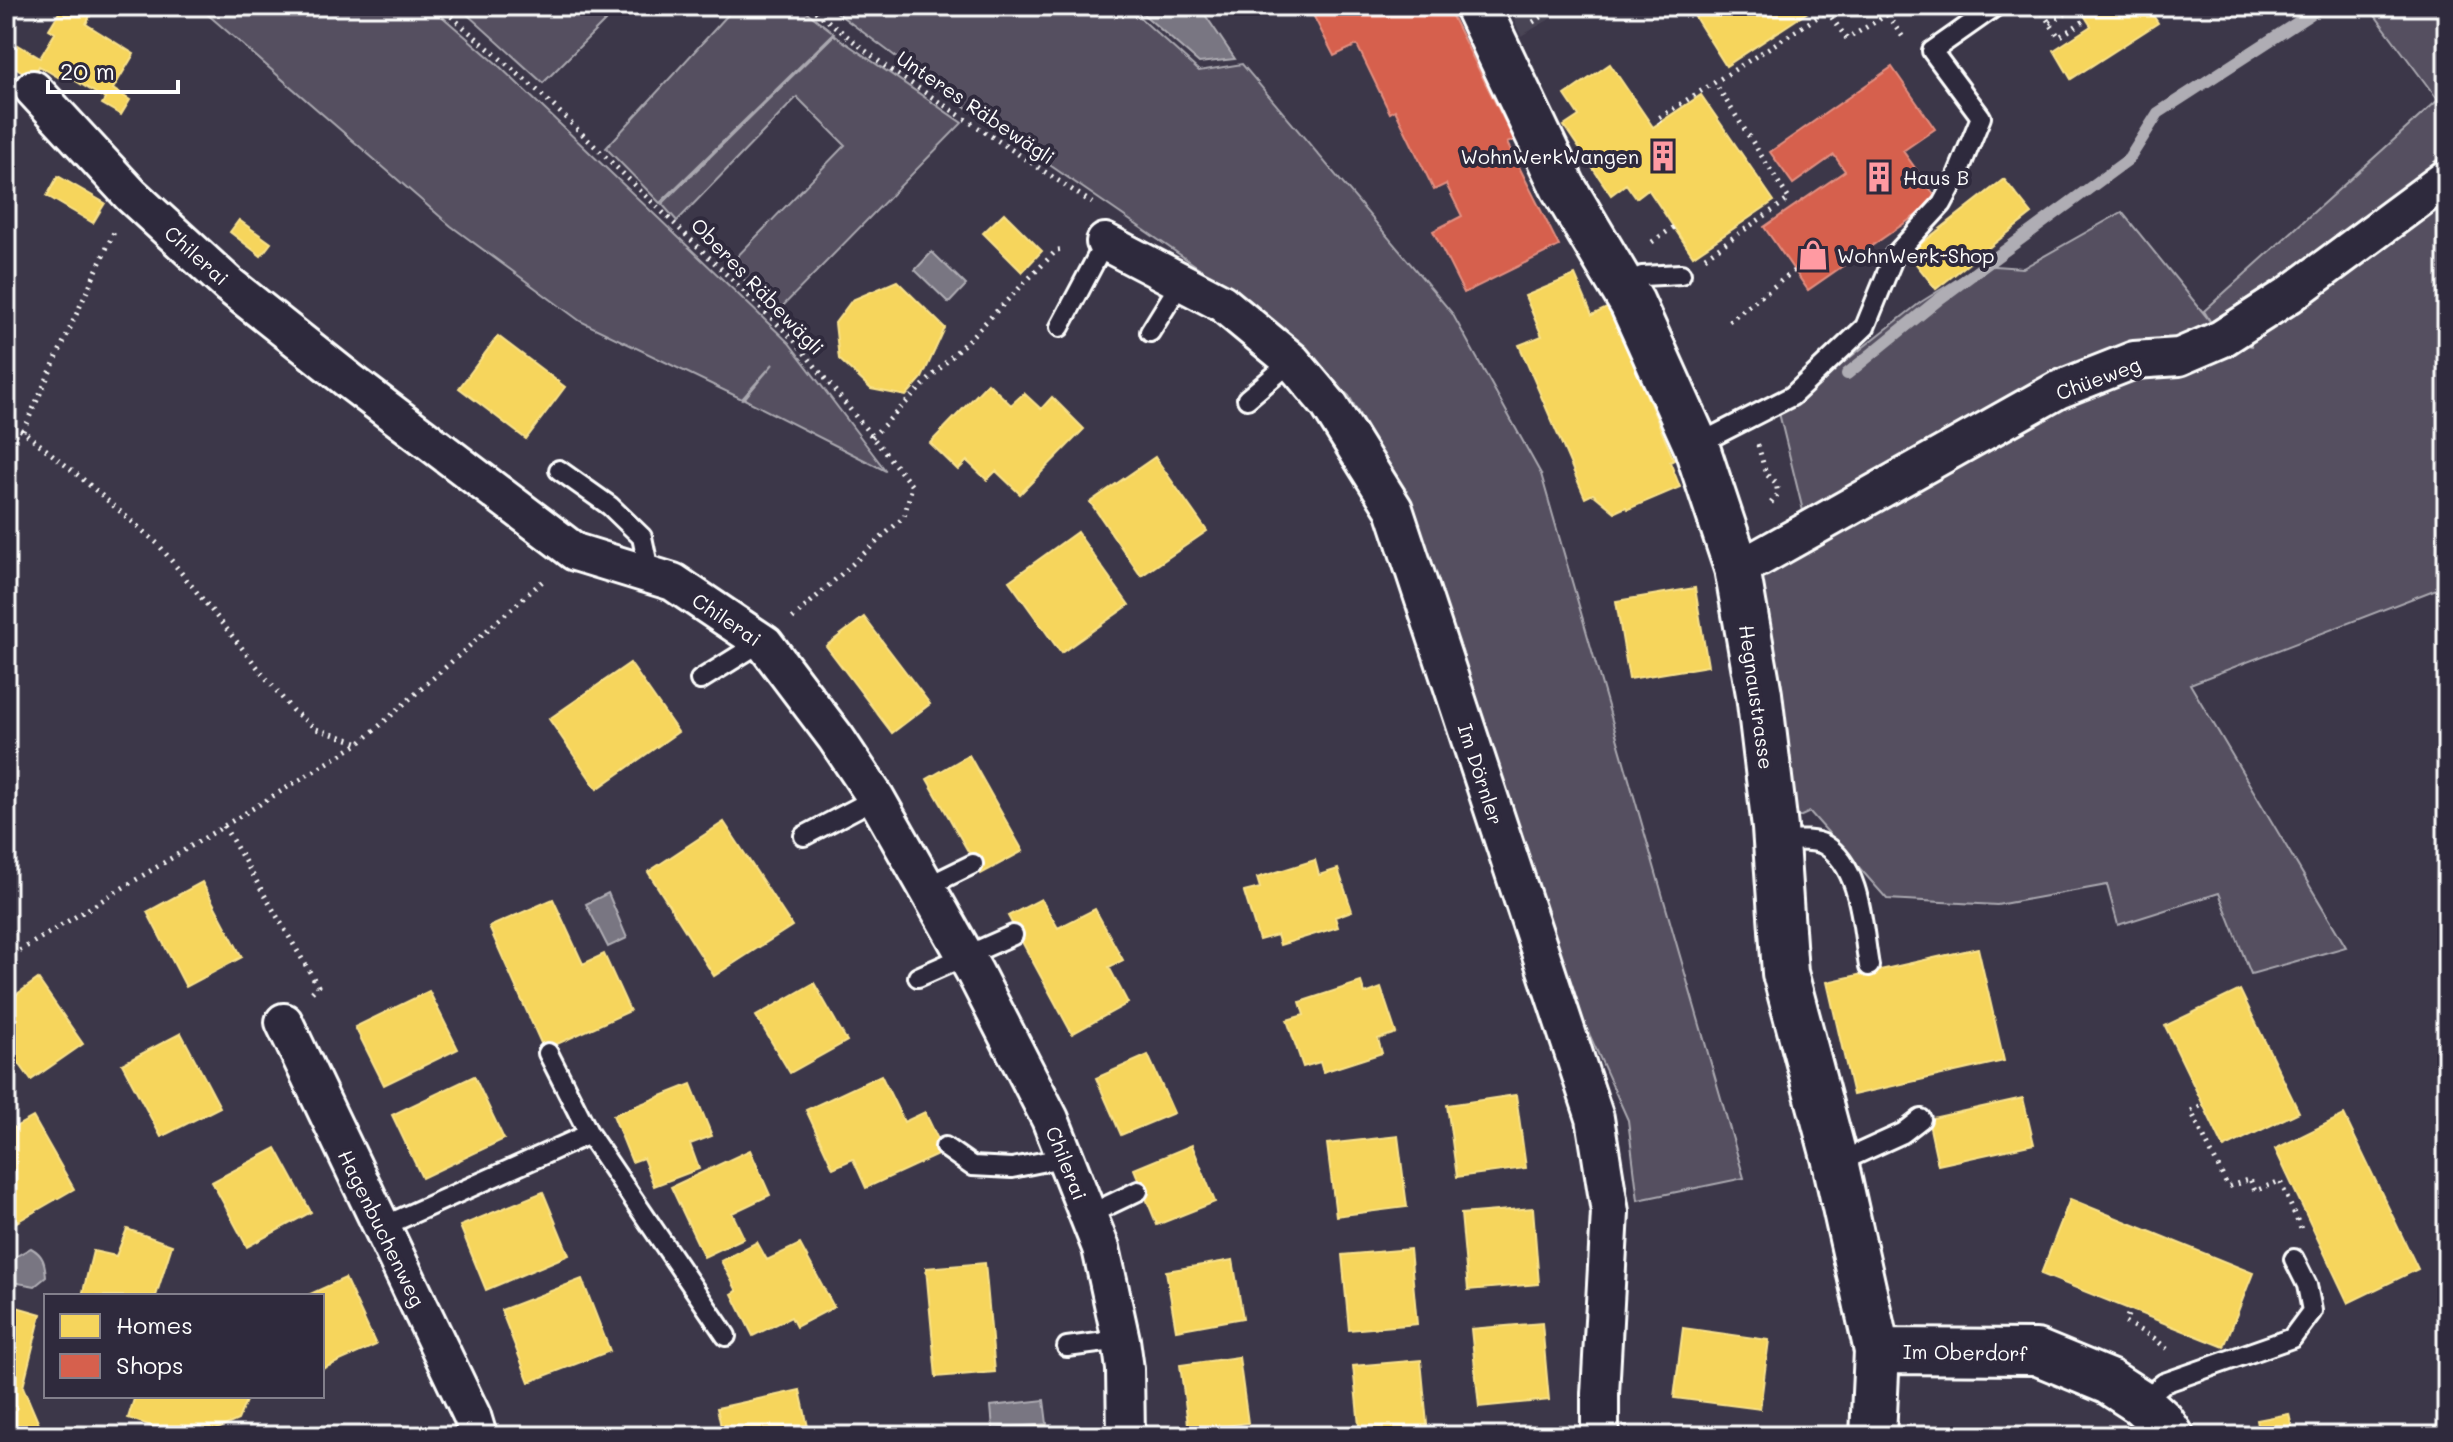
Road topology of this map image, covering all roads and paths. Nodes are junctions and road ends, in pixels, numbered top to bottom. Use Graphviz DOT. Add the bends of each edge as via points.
graph roads {
  1 [pos="439,6"];
  2 [pos="809,6"];
  3 [pos="1477,6"];
  4 [pos="1559,6"];
  5 [pos="1901,6"];
  6 [pos="1996,6"];
  7 [pos="2038,6"];
  8 [pos="2079,6"];
  9 [pos="1826,9"];
  10 [pos="2087,19"];
  11 [pos="2050,23"];
  12 [pos="1526,26"];
  13 [pos="1715,83"];
  14 [pos="33,89"];
  15 [pos="1660,123"];
  16 [pos="2447,178"];
  17 [pos="131,195"];
  18 [pos="1105,242"];
  19 [pos="1795,270"];
  20 [pos="1681,274"];
  21 [pos="1181,282"];
  22 [pos="1623,288"];
  23 [pos="1729,321"];
  24 [pos="1060,327"];
  25 [pos="1150,332"];
  26 [pos="1292,361"];
  27 [pos="1247,399"];
  28 [pos="1751,417"];
  29 [pos="6,422"];
  30 [pos="23,431"];
  31 [pos="872,437"];
  32 [pos="1696,445"];
  33 [pos="559,470"];
  34 [pos="1766,507"];
  35 [pos="575,552"];
  36 [pos="1737,568"];
  37 [pos="650,575"];
  38 [pos="763,643"];
  39 [pos="700,680"];
  40 [pos="360,743"];
  41 [pos="876,798"];
  42 [pos="224,826"];
  43 [pos="804,836"];
  44 [pos="1776,841"];
  45 [pos="973,864"];
  46 [pos="926,887"];
  47 [pos="1013,935"];
  48 [pos="964,955"];
  49 [pos="6,959"];
  50 [pos="1869,966"];
  51 [pos="918,977"];
  52 [pos="284,1022"];
  53 [pos="548,1053"];
  54 [pos="2200,1106"];
  55 [pos="1921,1119"];
  56 [pos="589,1134"];
  57 [pos="945,1147"];
  58 [pos="1067,1157"];
  59 [pos="1835,1164"];
  60 [pos="1138,1191"];
  61 [pos="1088,1215"];
  62 [pos="382,1227"];
  63 [pos="2304,1235"];
  64 [pos="2294,1259"];
  65 [pos="2128,1315"];
  66 [pos="726,1336"];
  67 [pos="1121,1340"];
  68 [pos="1067,1347"];
  69 [pos="1877,1351"];
  70 [pos="2187,1375"];
  71 [pos="2140,1402"];
  72 [pos="478,1436"];
  73 [pos="1126,1436"];
  74 [pos="1600,1436"];
  75 [pos="1873,1436"];
  76 [pos="2171,1436"];
  1 -- 31 [label="path, Oberes Räbewägli" via="538,91 794,340"];
  2 -- 18 [label="path, Unteres Räbewägli" via="885,66 1104,211"];
  3 -- 22 [label="street, Hegnaustrasse" via="1563,187"];
  4 -- 12 [label="path"];
  5 -- 9 [label="path" via="1847,39"];
  6 -- 28 [label="lane" via="1932,51 1981,117 1942,204 1894,256 1865,327 1792,396"];
  7 -- 11 [label="path"];
  8 -- 11 [label="path"];
  9 -- 13 [label="path"];
  10 -- 11 [label="path" via="2059,37"];
  13 -- 15 [label="path" via="1657,119"];
  13 -- 20 [label="path" via="1789,199"];
  14 -- 17 [label="street, Chilerai"];
  16 -- 36 [label="street, Chüeweg" via="2221,339 2179,357 2134,360 2058,390"];
  17 -- 30 [label="path"];
  17 -- 35 [label="street, Chilerai" via="229,285"];
  18 -- 21 [label="street, Im Dörnler"];
  18 -- 24 [label="lane"];
  18 -- 31 [label="path" via="1057,250"];
  19 -- 23 [label="path"];
  20 -- 22 [label="lane" via="1642,276"];
  21 -- 25 [label="lane"];
  21 -- 26 [label="street, Im Dörnler" via="1222,303"];
  22 -- 32 [label="street, Hegnaustrasse"];
  26 -- 27 [label="lane"];
  26 -- 74 [label="street, Im Dörnler" via="1329,405 1394,509 1595,1118 1610,1212"];
  28 -- 32 [label="lane"];
  28 -- 34 [label="path" via="1766,474 1778,494"];
  29 -- 30 [label="path"];
  30 -- 40 [label="path" via="158,544 292,710 316,729"];
  31 -- 38 [label="path, Oberes Räbewägli" via="912,486 904,517"];
  32 -- 36 [label="street, Hegnaustrasse"];
  33 -- 37 [label="lane" via="610,506 642,537"];
  35 -- 37 [label="street, Chilerai"];
  35 -- 40 [label="path"];
  36 -- 44 [label="street, Hegnaustrasse"];
  37 -- 38 [label="street, Chilerai" via="673,582"];
  38 -- 39 [label="lane"];
  38 -- 41 [label="street, Chilerai"];
  40 -- 42 [label="path"];
  41 -- 43 [label="lane"];
  41 -- 46 [label="street, Chilerai"];
  42 -- 49 [label="path"];
  42 -- 52 [label="path" via="318,986"];
  44 -- 50 [label="lane" via="1823,843 1843,861 1857,895"];
  44 -- 59 [label="street, Hegnaustrasse" via="1785,973"];
  45 -- 46 [label="lane"];
  46 -- 48 [label="street, Chilerai"];
  47 -- 48 [label="lane"];
  48 -- 51 [label="lane"];
  48 -- 58 [label="street, Chilerai"];
  52 -- 62 [label="street, Hagenbuchenweg"];
  53 -- 56 [label="lane"];
  54 -- 63 [label="path" via="2191,1111 2228,1187 2250,1179 2255,1191 2280,1181"];
  55 -- 59 [label="lane" via="1903,1133"];
  56 -- 62 [label="lane"];
  56 -- 66 [label="lane"];
  57 -- 58 [label="lane" via="972,1166 1012,1168"];
  58 -- 61 [label="street, Chilerai"];
  59 -- 69 [label="street, Hegnaustrasse"];
  60 -- 61 [label="lane"];
  61 -- 67 [label="street, Chilerai" via="1101,1248"];
  62 -- 72 [label="street, Hagenbuchenweg"];
  64 -- 70 [label="lane" via="2312,1311 2292,1338"];
  65 -- 70 [label="path" via="2125,1322 2154,1338"];
  67 -- 68 [label="lane"];
  67 -- 73 [label="street, Chilerai"];
  69 -- 71 [label="street, Im Oberdorf" via="2036,1352 2109,1382"];
  69 -- 75 [label="street, Hegnaustrasse"];
  70 -- 71 [label="lane" via="2164,1383"];
  71 -- 76 [label="street, Im Oberdorf"];
}
